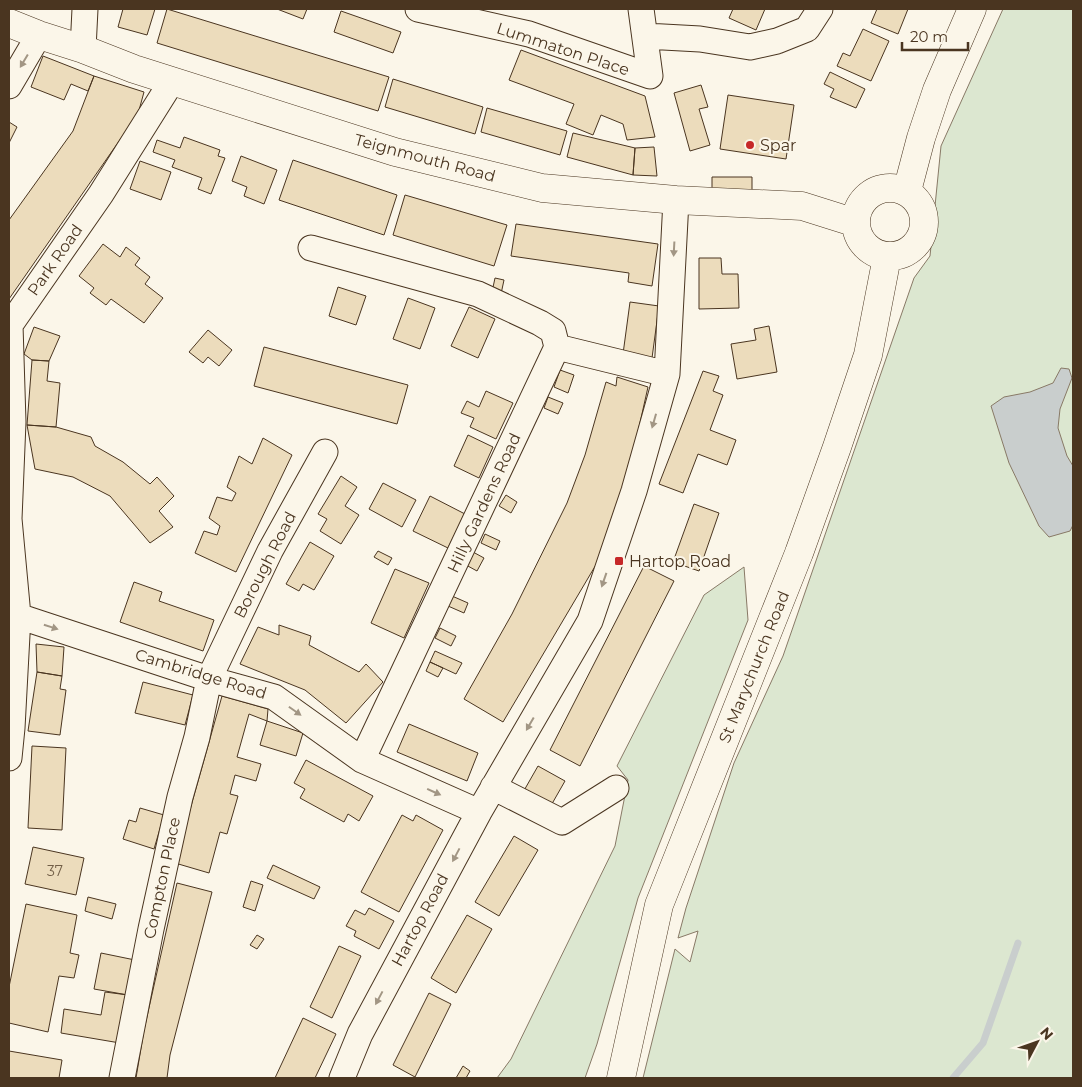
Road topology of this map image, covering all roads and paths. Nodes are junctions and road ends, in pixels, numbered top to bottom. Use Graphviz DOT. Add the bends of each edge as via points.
graph roads {
  1 [pos="85,9"];
  2 [pos="418,9"];
  3 [pos="641,9"];
  4 [pos="820,9"];
  5 [pos="972,9"];
  6 [pos="9,23"];
  7 [pos="39,36"];
  8 [pos="645,36"];
  9 [pos="82,49"];
  10 [pos="172,81"];
  11 [pos="9,86"];
  12 [pos="907,192"];
  13 [pos="676,200"];
  14 [pos="856,223"];
  15 [pos="311,248"];
  16 [pos="887,256"];
  17 [pos="9,325"];
  18 [pos="557,347"];
  19 [pos="667,374"];
  20 [pos="325,452"];
  21 [pos="18,616"];
  22 [pos="209,679"];
  23 [pos="9,758"];
  24 [pos="362,760"];
  25 [pos="493,787"];
  26 [pos="616,788"];
  27 [pos="479,812"];
  28 [pos="122,1078"];
  29 [pos="342,1078"];
  30 [pos="621,1078"];
  1 -- 9 [label="street"];
  2 -- 8 [label="street, Lummaton Place" via="529,34 650,76"];
  3 -- 8 [label="street"];
  4 -- 8 [label="street" via="807,29 750,47 700,39"];
  5 -- 12 [label="main road" via="937,90 920,138"];
  6 -- 7 [label="main road, Teignmouth Road"];
  7 -- 9 [label="main road, Teignmouth Road"];
  7 -- 11 [label="street, one-way"];
  9 -- 10 [label="main road, Teignmouth Road"];
  10 -- 13 [label="main road, Teignmouth Road" via="395,152 542,188"];
  10 -- 17 [label="street, Park Road" via="101,194"];
  12 -- 14 [label="main road" via="887,187 868,195 857,213"];
  12 -- 16 [label="main road" via="922,209 924,232 910,251"];
  13 -- 14 [label="main road, Teignmouth Road" via="802,206"];
  13 -- 19 [label="street, Hartop Road, one-way"];
  14 -- 16 [label="main road" via="862,242 877,254"];
  15 -- 18 [label="street" via="478,294 553,331"];
  16 -- 30 [label="main road, St Marychurch Road" via="868,355 830,465 799,553 659,905"];
  17 -- 21 [label="street, Park Road" via="13,422 9,519"];
  18 -- 19 [label="street"];
  18 -- 24 [label="street, Hilly Gardens Road"];
  19 -- 25 [label="street, Hartop Road, one-way" via="634,491 590,620"];
  20 -- 22 [label="street, Borough Road" via="270,551"];
  21 -- 22 [label="street, Cambridge Road, one-way"];
  21 -- 23 [label="street, Park Road"];
  22 -- 24 [label="street, Cambridge Road, one-way" via="274,697"];
  22 -- 28 [label="street, Compton Place" via="163,872"];
  24 -- 27 [label="street, Cambridge Road, one-way"];
  25 -- 26 [label="street" via="562,822"];
  25 -- 27 [label="street, Hartop Road"];
  27 -- 29 [label="street, Hartop Road, one-way" via="360,1034"];
}
